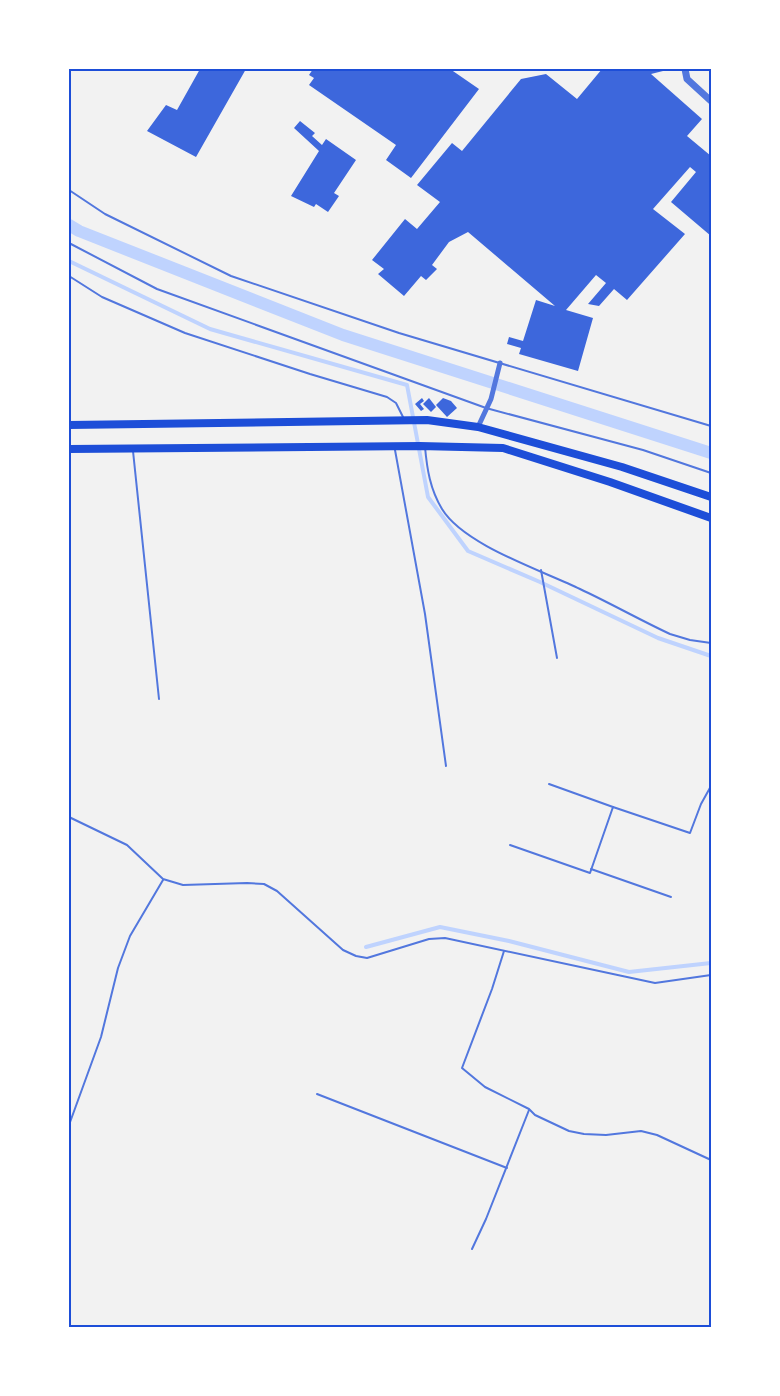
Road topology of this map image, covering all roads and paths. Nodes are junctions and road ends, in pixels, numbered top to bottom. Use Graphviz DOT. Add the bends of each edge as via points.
graph roads {
  1 [pos="685,69"];
  2 [pos="711,101"];
  3 [pos="69,190"];
  4 [pos="69,243"];
  5 [pos="69,276"];
  6 [pos="500,363"];
  7 [pos="486,408"];
  8 [pos="404,420"];
  9 [pos="69,424"];
  10 [pos="711,426"];
  11 [pos="478,428"];
  12 [pos="422,446"];
  13 [pos="394,447"];
  14 [pos="132,448"];
  15 [pos="69,449"];
  16 [pos="711,472"];
  17 [pos="711,497"];
  18 [pos="711,518"];
  19 [pos="541,570"];
  20 [pos="711,643"];
  21 [pos="557,658"];
  22 [pos="159,699"];
  23 [pos="447,766"];
  24 [pos="549,784"];
  25 [pos="711,786"];
  26 [pos="613,807"];
  27 [pos="69,817"];
  28 [pos="510,845"];
  29 [pos="591,869"];
  30 [pos="163,879"];
  31 [pos="671,897"];
  32 [pos="504,951"];
  33 [pos="711,975"];
  34 [pos="317,1094"];
  35 [pos="529,1109"];
  36 [pos="69,1125"];
  37 [pos="711,1160"];
  38 [pos="507,1168"];
  39 [pos="472,1249"];
  1 -- 2 [label="street" via="687,79"];
  3 -- 6 [label="lane" via="105,213 231,276"];
  4 -- 7 [label="lane" via="157,289"];
  5 -- 8 [label="lane" via="102,297 185,333 387,397 396,403"];
  6 -- 7 [label="street"];
  6 -- 10 [label="lane"];
  7 -- 11 [label="street"];
  7 -- 16 [label="lane"];
  8 -- 9 [label="main road"];
  8 -- 11 [label="main road"];
  11 -- 17 [label="main road" via="622,467"];
  12 -- 13 [label="main road"];
  12 -- 18 [label="main road" via="503,448"];
  12 -- 19 [label="lane" via="432,489 442,510 457,526 481,544"];
  13 -- 14 [label="main road"];
  13 -- 23 [label="lane" via="425,614"];
  14 -- 15 [label="main road"];
  14 -- 22 [label="lane"];
  19 -- 20 [label="lane" via="670,634"];
  19 -- 21 [label="lane"];
  24 -- 26 [label="lane"];
  25 -- 26 [label="lane" via="690,833"];
  26 -- 29 [label="lane"];
  27 -- 30 [label="lane" via="127,845"];
  28 -- 29 [label="lane" via="590,873"];
  29 -- 31 [label="lane"];
  30 -- 32 [label="lane" via="183,885 264,884 338,946 356,956 368,958 429,939 445,938"];
  30 -- 36 [label="lane" via="130,936 101,1037"];
  32 -- 33 [label="lane" via="655,983"];
  32 -- 35 [label="lane" via="462,1068 485,1087"];
  34 -- 38 [label="lane"];
  35 -- 37 [label="lane" via="569,1131 657,1134"];
  35 -- 38 [label="lane"];
  38 -- 39 [label="lane"];
}
